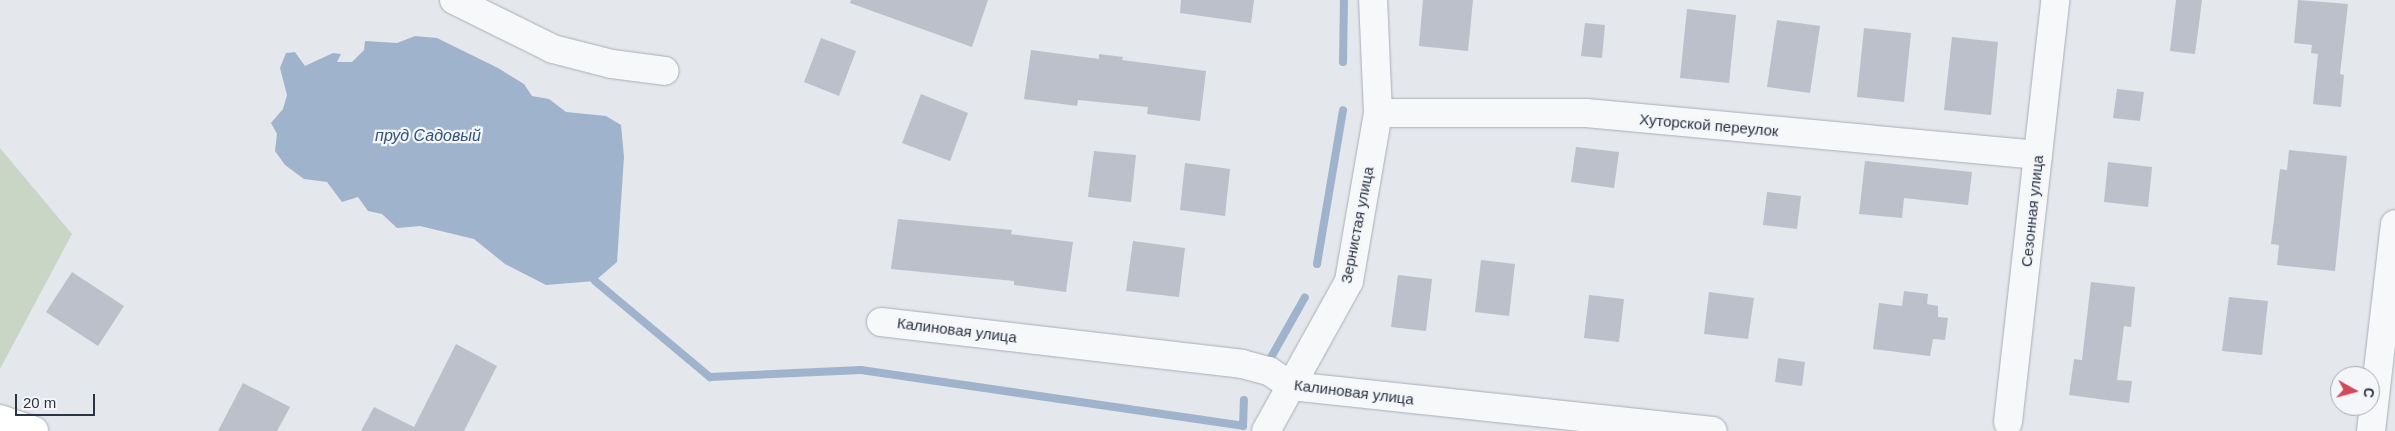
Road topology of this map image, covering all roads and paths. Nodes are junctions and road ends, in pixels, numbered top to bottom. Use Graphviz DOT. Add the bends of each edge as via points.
graph roads {
  1 [pos="454,0"];
  2 [pos="1372,0"];
  3 [pos="2055,0"];
  4 [pos="665,71"];
  5 [pos="1378,113"];
  6 [pos="2038,155"];
  7 [pos="2395,224"];
  8 [pos="881,322"];
  9 [pos="1291,386"];
  10 [pos="0,419"];
  11 [pos="2008,422"];
  12 [pos="34,431"];
  13 [pos="1266,431"];
  14 [pos="1714,431"];
  15 [pos="2371,431"];
  1 -- 4 [label="street" via="554,49 612,64"];
  2 -- 5 [label="street, Зернистая улица"];
  3 -- 6 [label="street, Сезонная улица"];
  5 -- 6 [label="street, Хуторской переулок" via="1586,113"];
  5 -- 9 [label="street, Зернистая улица" via="1349,281"];
  6 -- 11 [label="street, Сезонная улица"];
  7 -- 15 [label="street"];
  8 -- 9 [label="street, Калиновая улица" via="1242,364 1269,371"];
  9 -- 13 [label="street, Зернистая улица"];
  9 -- 14 [label="street, Калиновая улица"];
  10 -- 12 [label="street"];
}
